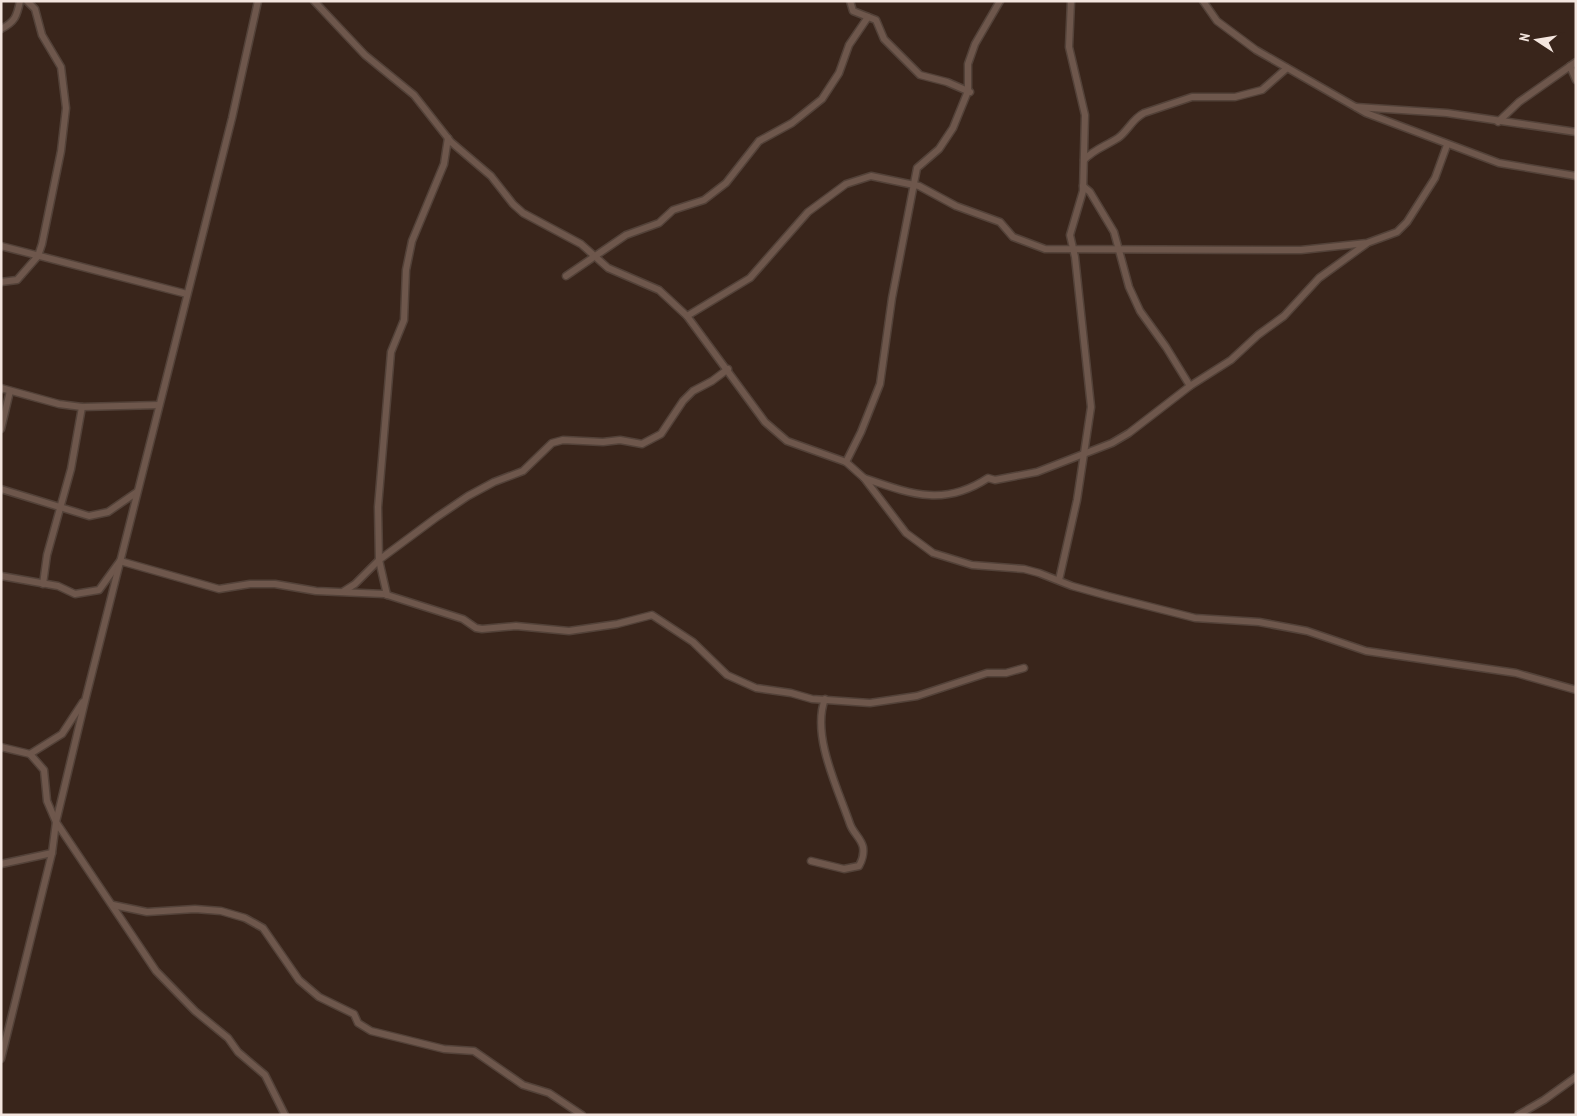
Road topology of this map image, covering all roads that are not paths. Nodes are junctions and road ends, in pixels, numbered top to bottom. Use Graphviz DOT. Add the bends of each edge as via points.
graph roads {
  1 [pos="20,1"];
  2 [pos="27,1"];
  3 [pos="258,1"];
  4 [pos="314,1"];
  5 [pos="850,1"];
  6 [pos="1000,1"];
  7 [pos="1071,1"];
  8 [pos="1203,1"];
  9 [pos="868,17"];
  10 [pos="1,29"];
  11 [pos="1573,64"];
  12 [pos="1287,68"];
  13 [pos="1576,80"];
  14 [pos="969,91"];
  15 [pos="1354,107"];
  16 [pos="1498,122"];
  17 [pos="1576,132"];
  18 [pos="448,138"];
  19 [pos="1447,145"];
  20 [pos="1084,160"];
  21 [pos="1576,176"];
  22 [pos="915,185"];
  23 [pos="1083,186"];
  24 [pos="1367,243"];
  25 [pos="1,246"];
  26 [pos="1072,248"];
  27 [pos="1120,250"];
  28 [pos="594,255"];
  29 [pos="38,256"];
  30 [pos="566,276"];
  31 [pos="1,282"];
  32 [pos="188,294"];
  33 [pos="687,316"];
  34 [pos="728,369"];
  35 [pos="1190,386"];
  36 [pos="1,388"];
  37 [pos="10,391"];
  38 [pos="159,405"];
  39 [pos="82,407"];
  40 [pos="1,429"];
  41 [pos="1083,453"];
  42 [pos="846,462"];
  43 [pos="864,478"];
  44 [pos="1,489"];
  45 [pos="137,492"];
  46 [pos="59,506"];
  47 [pos="379,560"];
  48 [pos="120,561"];
  49 [pos="2,578"];
  50 [pos="1059,580"];
  51 [pos="43,584"];
  52 [pos="343,591"];
  53 [pos="387,594"];
  54 [pos="1024,668"];
  55 [pos="1576,690"];
  56 [pos="86,697"];
  57 [pos="812,699"];
  58 [pos="825,699"];
  59 [pos="820,711"];
  60 [pos="1,747"];
  61 [pos="30,754"];
  62 [pos="56,822"];
  63 [pos="52,853"];
  64 [pos="811,861"];
  65 [pos="1,864"];
  66 [pos="113,906"];
  67 [pos="1,1059"];
  68 [pos="1576,1077"];
  69 [pos="285,1115"];
  70 [pos="582,1115"];
  71 [pos="1518,1115"];
  1 -- 10 [label="street" via="12,24"];
  2 -- 29 [label="street" via="35,9 42,36 61,67 66,108 60,159"];
  3 -- 32 [label="street"];
  4 -- 18 [label="street" via="365,55 414,95"];
  5 -- 9 [label="street" via="853,11"];
  6 -- 14 [label="street" via="975,44 968,64"];
  7 -- 20 [label="street" via="1069,47 1084,109"];
  8 -- 12 [label="street" via="1217,21"];
  9 -- 14 [label="street" via="876,20 884,39 920,75"];
  9 -- 28 [label="street" via="822,99 759,141 726,183 704,200 673,210 659,224 626,235"];
  11 -- 13 [label="street"];
  11 -- 16 [label="street" via="1519,102"];
  12 -- 15 [label="street"];
  12 -- 20 [label="street" via="1262,90 1235,97 1192,97 1144,113 1118,138 1095,149"];
  14 -- 22 [label="street" via="953,128 939,149 918,168"];
  15 -- 16 [label="street" via="1430,112"];
  15 -- 19 [label="street"];
  16 -- 17 [label="street"];
  18 -- 28 [label="street" via="491,176 523,213"];
  18 -- 47 [label="street" via="444,164 412,241 406,270 404,320 391,352 378,507"];
  19 -- 21 [label="street" via="1499,163"];
  19 -- 24 [label="street" via="1435,178 1407,222 1397,232"];
  20 -- 23 [label="street"];
  22 -- 26 [label="street" via="956,206 1000,222 1013,237 1045,249"];
  22 -- 33 [label="street" via="871,176 846,184 799,220 750,278"];
  22 -- 42 [label="street" via="892,298 880,384"];
  23 -- 26 [label="street" via="1070,235"];
  23 -- 27 [label="street" via="1109,223"];
  24 -- 27 [label="street" via="1301,250"];
  24 -- 35 [label="street" via="1319,278 1284,316 1231,360"];
  25 -- 29 [label="street"];
  26 -- 27 [label="street"];
  26 -- 41 [label="street" via="1091,407"];
  27 -- 35 [label="street" via="1140,312 1165,344"];
  28 -- 30 [label="street"];
  28 -- 33 [label="street" via="608,268 659,290"];
  29 -- 31 [label="street" via="17,280"];
  29 -- 32 [label="street"];
  32 -- 38 [label="street"];
  33 -- 34 [label="street"];
  34 -- 42 [label="street" via="757,413 780,436"];
  34 -- 47 [label="street" via="693,391 661,434 642,444 620,440 563,440 552,443 523,471 468,496"];
  35 -- 41 [label="street" via="1129,433"];
  36 -- 37 [label="street"];
  37 -- 39 [label="street"];
  37 -- 40 [label="street"];
  38 -- 39 [label="street"];
  38 -- 45 [label="street"];
  39 -- 46 [label="street" via="71,469"];
  41 -- 43 [label="street" via="1030,474 995,480 988,478 968,490 946,496 930,497"];
  41 -- 50 [label="street"];
  42 -- 43 [label="street"];
  43 -- 50 [label="street" via="906,532 933,553 972,565 1024,569"];
  44 -- 46 [label="street"];
  45 -- 46 [label="street" via="99,515 88,516"];
  45 -- 48 [label="street"];
  46 -- 51 [label="street"];
  47 -- 52 [label="street" via="355,584"];
  47 -- 53 [label="street"];
  48 -- 51 [label="street" via="99,590 75,594 58,586"];
  48 -- 52 [label="street" via="219,589 258,584"];
  48 -- 56 [label="street"];
  49 -- 51 [label="street"];
  50 -- 55 [label="street" via="1195,618 1259,622 1307,630 1366,651 1516,673"];
  52 -- 53 [label="street"];
  53 -- 57 [label="street" via="464,619 479,629 516,626 569,631 652,615 693,642 727,675 756,688"];
  54 -- 58 [label="street" via="1006,673 987,673 916,696 858,704"];
  56 -- 61 [label="street" via="62,734"];
  56 -- 62 [label="street"];
  57 -- 58 [label="street"];
  57 -- 59 [label="street"];
  58 -- 59 [label="street"];
  59 -- 64 [label="street" via="822,737 837,790 864,850 859,866 844,869"];
  60 -- 61 [label="street"];
  61 -- 62 [label="street" via="44,770 47,802"];
  62 -- 63 [label="street"];
  62 -- 66 [label="street"];
  63 -- 65 [label="street"];
  63 -- 67 [label="street"];
  66 -- 69 [label="street" via="156,971 265,1075"];
  66 -- 70 [label="street" via="147,912 221,911 245,918 263,928 299,980 320,997 354,1014 358,1023 371,1031 444,1049 474,1051 523,1085 549,1093"];
  68 -- 71 [label="street"];
}
